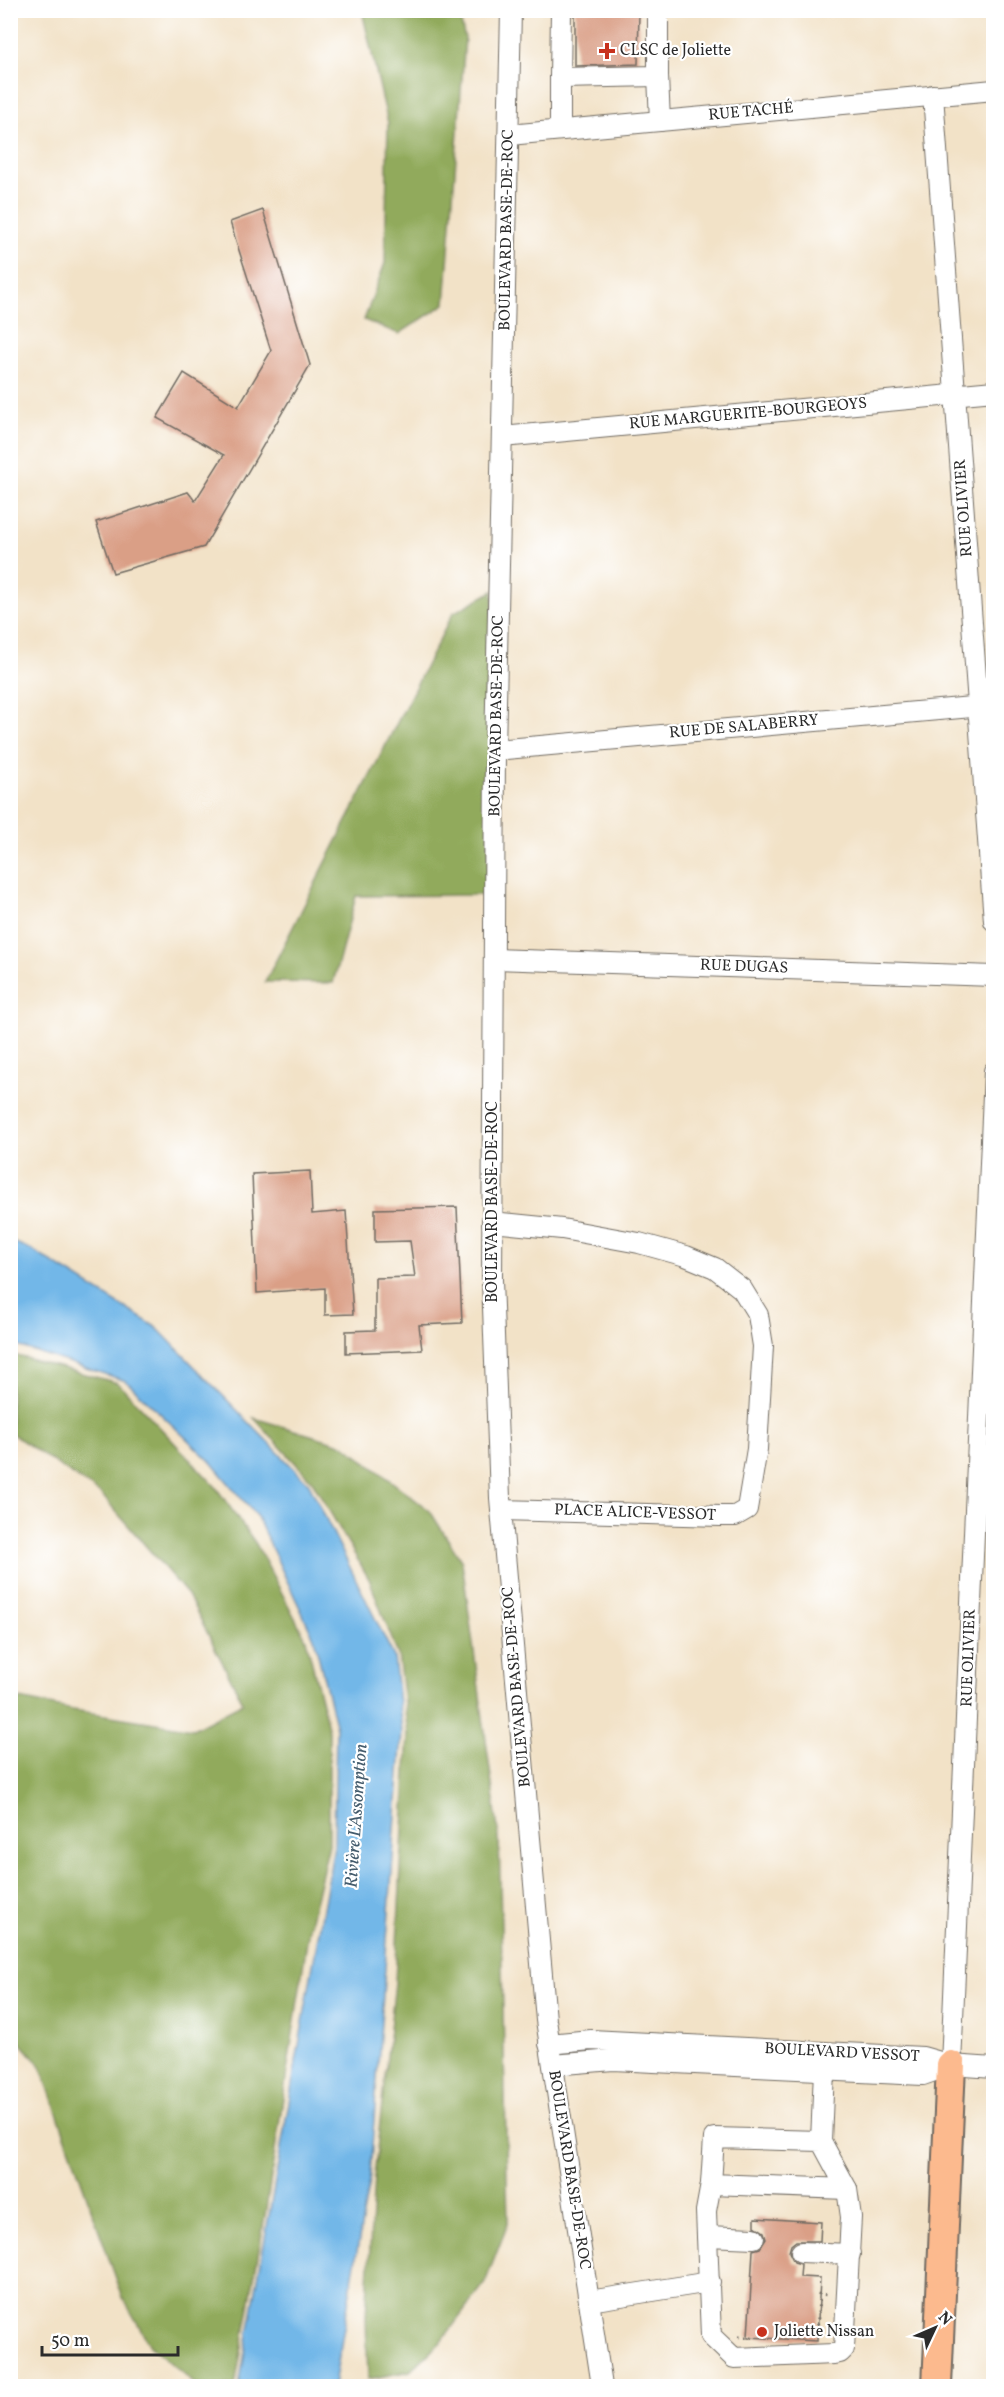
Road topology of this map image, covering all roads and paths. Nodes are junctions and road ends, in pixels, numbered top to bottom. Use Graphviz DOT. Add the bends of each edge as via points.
graph roads {
  1 [pos="511,10"];
  2 [pos="561,10"];
  3 [pos="658,10"];
  4 [pos="658,76"];
  5 [pos="560,78"];
  6 [pos="993,90"];
  7 [pos="933,95"];
  8 [pos="660,121"];
  9 [pos="560,130"];
  10 [pos="509,135"];
  11 [pos="993,391"];
  12 [pos="956,395"];
  13 [pos="502,437"];
  14 [pos="986,705"];
  15 [pos="495,750"];
  16 [pos="993,921"];
  17 [pos="494,959"];
  18 [pos="993,976"];
  19 [pos="993,1071"];
  20 [pos="492,1222"];
  21 [pos="501,1510"];
  22 [pos="549,2044"];
  23 [pos="951,2065"];
  24 [pos="553,2066"];
  25 [pos="993,2068"];
  26 [pos="824,2070"];
  27 [pos="821,2141"];
  28 [pos="711,2184"];
  29 [pos="848,2189"];
  30 [pos="707,2236"];
  31 [pos="754,2238"];
  32 [pos="801,2252"];
  33 [pos="850,2253"];
  34 [pos="710,2283"];
  35 [pos="819,2294"];
  36 [pos="589,2301"];
  37 [pos="736,2337"];
  38 [pos="756,2337"];
  39 [pos="817,2341"];
  40 [pos="603,2386"];
  41 [pos="937,2386"];
  1 -- 10 [label="street, BOULEVARD BASE-DE-ROC"];
  2 -- 5 [label="street"];
  3 -- 4 [label="street"];
  4 -- 5 [label="street"];
  4 -- 8 [label="street"];
  5 -- 9 [label="street"];
  6 -- 7 [label="street, RUE TACHÉ"];
  7 -- 8 [label="street, RUE TACHÉ"];
  7 -- 12 [label="street, RUE OLIVIER"];
  8 -- 9 [label="street, RUE TACHÉ"];
  9 -- 10 [label="street, RUE TACHÉ"];
  10 -- 13 [label="street, BOULEVARD BASE-DE-ROC"];
  11 -- 12 [label="street, RUE MARGUERITE-BOURGEOYS"];
  12 -- 13 [label="street, RUE MARGUERITE-BOURGEOYS"];
  12 -- 14 [label="street, RUE OLIVIER"];
  13 -- 15 [label="street, BOULEVARD BASE-DE-ROC"];
  14 -- 15 [label="street, RUE DE SALABERRY"];
  14 -- 16 [label="street, RUE OLIVIER"];
  15 -- 17 [label="street, BOULEVARD BASE-DE-ROC"];
  17 -- 18 [label="street, RUE DUGAS"];
  17 -- 20 [label="street, BOULEVARD BASE-DE-ROC"];
  19 -- 23 [label="street, RUE OLIVIER"];
  20 -- 21 [label="street, BOULEVARD BASE-DE-ROC"];
  20 -- 21 [label="street, PLACE ALICE-VESSOT" via="562,1229 639,1244 715,1268 742,1289 758,1315 763,1346 757,1449 747,1509 735,1516"];
  21 -- 22 [label="street, BOULEVARD BASE-DE-ROC"];
  22 -- 23 [label="street, BOULEVARD VESSOT" via="591,2040 923,2056"];
  22 -- 24 [label="street, BOULEVARD BASE-DE-ROC"];
  23 -- 25 [label="street"];
  23 -- 26 [label="street, BOULEVARD VESSOT" via="923,2075"];
  23 -- 41 [label="highway"];
  24 -- 26 [label="street, BOULEVARD VESSOT" via="613,2060"];
  24 -- 36 [label="street, BOULEVARD BASE-DE-ROC"];
  26 -- 27 [label="street"];
  27 -- 28 [label="street" via="714,2138"];
  27 -- 29 [label="street"];
  28 -- 29 [label="street"];
  28 -- 30 [label="street"];
  29 -- 33 [label="street" via="852,2217"];
  30 -- 31 [label="street"];
  30 -- 34 [label="street"];
  32 -- 33 [label="street"];
  33 -- 34 [label="street" via="844,2346 840,2353 734,2358 711,2336"];
  34 -- 36 [label="street"];
  35 -- 39 [label="path"];
  36 -- 40 [label="street, BOULEVARD BASE-DE-ROC"];
  37 -- 38 [label="path"];
}
